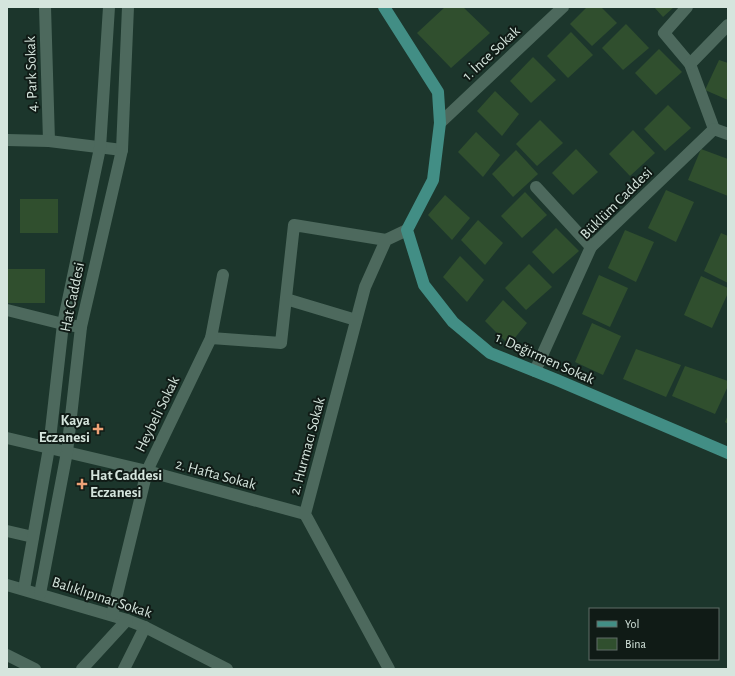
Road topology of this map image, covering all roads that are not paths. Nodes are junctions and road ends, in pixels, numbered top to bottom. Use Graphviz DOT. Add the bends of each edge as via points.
graph roads {
  1 [pos="46,7"];
  2 [pos="109,7"];
  3 [pos="128,7"];
  4 [pos="563,7"];
  5 [pos="687,7"];
  6 [pos="384,9"];
  7 [pos="728,24"];
  8 [pos="690,64"];
  9 [pos="440,123"];
  10 [pos="714,129"];
  11 [pos="728,134"];
  12 [pos="7,140"];
  13 [pos="49,141"];
  14 [pos="100,148"];
  15 [pos="122,150"];
  16 [pos="536,187"];
  17 [pos="407,230"];
  18 [pos="386,240"];
  19 [pos="591,246"];
  20 [pos="223,275"];
  21 [pos="286,299"];
  22 [pos="7,310"];
  23 [pos="356,320"];
  24 [pos="63,324"];
  25 [pos="81,327"];
  26 [pos="211,338"];
  27 [pos="535,371"];
  28 [pos="7,438"];
  29 [pos="49,448"];
  30 [pos="67,452"];
  31 [pos="728,453"];
  32 [pos="147,471"];
  33 [pos="305,514"];
  34 [pos="7,530"];
  35 [pos="33,537"];
  36 [pos="7,585"];
  37 [pos="24,589"];
  38 [pos="40,594"];
  39 [pos="112,615"];
  40 [pos="127,620"];
  41 [pos="145,627"];
  42 [pos="7,655"];
  43 [pos="17,665"];
  44 [pos="34,669"];
  45 [pos="82,669"];
  46 [pos="124,669"];
  47 [pos="227,669"];
  48 [pos="390,669"];
  1 -- 13 [label="street, 4. Park Sokak"];
  2 -- 14 [label="street, Hat Caddesi"];
  3 -- 15 [label="street, Hat Caddesi"];
  4 -- 9 [label="street, 1. İnce Sokak"];
  5 -- 8 [label="street" via="664,33"];
  6 -- 9 [label="main road" via="438,92"];
  7 -- 8 [label="street"];
  8 -- 10 [label="street"];
  9 -- 17 [label="main road" via="433,180"];
  10 -- 11 [label="street"];
  10 -- 19 [label="street, Büklüm Caddesi"];
  12 -- 13 [label="street"];
  13 -- 14 [label="street"];
  14 -- 15 [label="street"];
  14 -- 24 [label="street, Hat Caddesi"];
  15 -- 25 [label="street, Hat Caddesi"];
  16 -- 19 [label="street"];
  17 -- 18 [label="street"];
  17 -- 27 [label="main road, 1. Değirmen Sokak" via="424,285 453,322 490,353"];
  18 -- 21 [label="street" via="294,225"];
  18 -- 23 [label="street, 2. Hurmacı Sokak" via="365,287"];
  19 -- 27 [label="street, Büklüm Caddesi"];
  20 -- 26 [label="street, Heybeli Sokak"];
  21 -- 23 [label="street"];
  21 -- 26 [label="street" via="280,343"];
  22 -- 24 [label="street"];
  23 -- 33 [label="street, 2. Hurmacı Sokak"];
  24 -- 25 [label="street"];
  24 -- 29 [label="street, Hat Caddesi"];
  25 -- 30 [label="street, Hat Caddesi"];
  26 -- 32 [label="street, Heybeli Sokak"];
  27 -- 31 [label="main road, 1. Değirmen Sokak"];
  28 -- 29 [label="street, 2. Hafta Sokak"];
  29 -- 30 [label="street, 2. Hafta Sokak"];
  29 -- 35 [label="street, Hat Caddesi"];
  30 -- 32 [label="street, 2. Hafta Sokak"];
  30 -- 38 [label="street, Hat Caddesi"];
  32 -- 33 [label="street, 2. Hafta Sokak"];
  32 -- 39 [label="street, Heybeli Sokak"];
  33 -- 48 [label="street, 2. Hurmacı Sokak"];
  34 -- 35 [label="street"];
  35 -- 37 [label="street, Hat Caddesi"];
  36 -- 37 [label="street, Balıklıpınar Sokak"];
  37 -- 38 [label="street, Balıklıpınar Sokak"];
  38 -- 39 [label="street, Balıklıpınar Sokak"];
  39 -- 40 [label="street, Balıklıpınar Sokak"];
  40 -- 41 [label="street, Balıklıpınar Sokak"];
  40 -- 45 [label="street"];
  41 -- 46 [label="street"];
  41 -- 47 [label="street, Balıklıpınar Sokak"];
  42 -- 43 [label="street"];
  43 -- 44 [label="street"];
}
